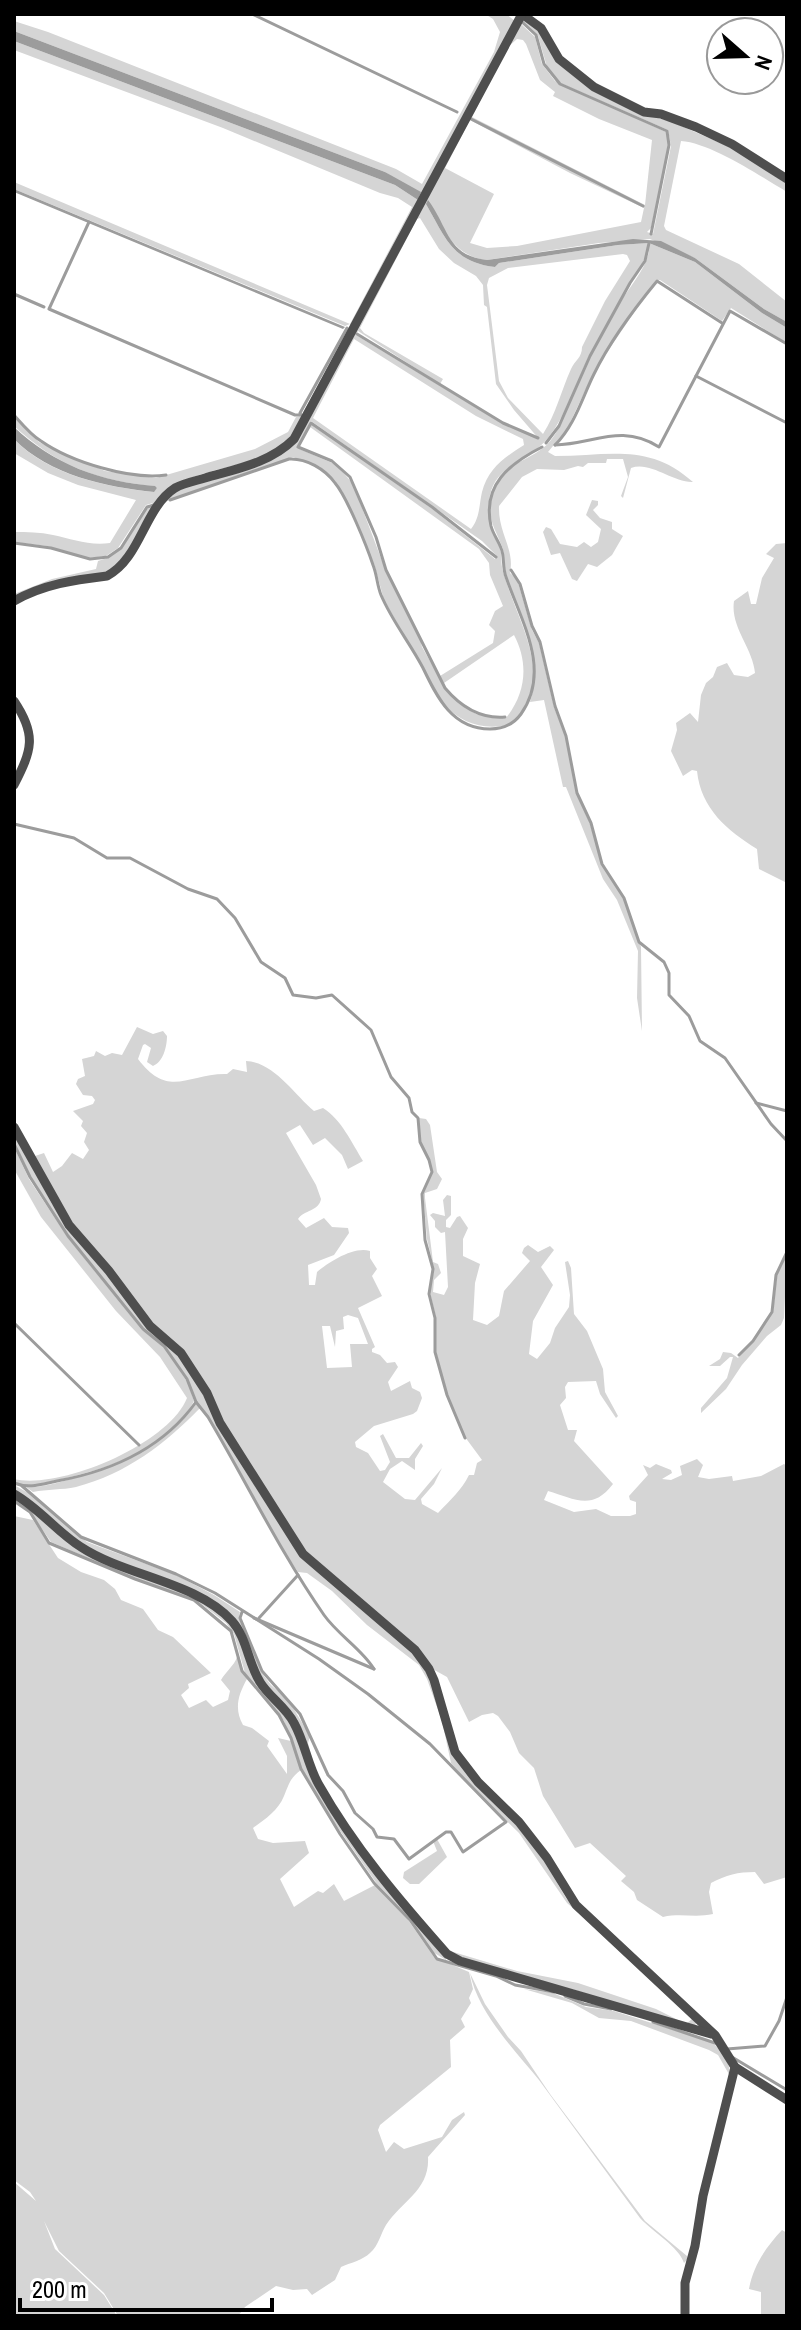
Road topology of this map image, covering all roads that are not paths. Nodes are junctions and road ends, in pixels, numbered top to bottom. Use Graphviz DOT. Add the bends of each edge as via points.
graph roads {
  1 [pos="522,14"];
  2 [pos="787,179"];
  3 [pos="14,601"];
  4 [pos="14,701"];
  5 [pos="14,785"];
  6 [pos="14,1127"];
  7 [pos="14,1494"];
  8 [pos="715,2035"];
  9 [pos="735,2067"];
  10 [pos="787,2100"];
  11 [pos="685,2316"];
  1 -- 2 [label="street" via="541,28 559,59 594,87 644,112 730,143"];
  1 -- 3 [label="street" via="294,439 271,457 173,489 114,572 61,582"];
  4 -- 5 [label="street" via="32,741"];
  6 -- 8 [label="street" via="69,1225 150,1326 181,1353 303,1554 423,1660 464,1766 519,1822 576,1905"];
  7 -- 8 [label="street" via="81,1547 195,1594 231,1620 259,1681 294,1722 317,1783 344,1826 387,1887 447,1954"];
  8 -- 9 [label="street"];
  9 -- 10 [label="street"];
  9 -- 11 [label="street" via="685,2283"];
}
